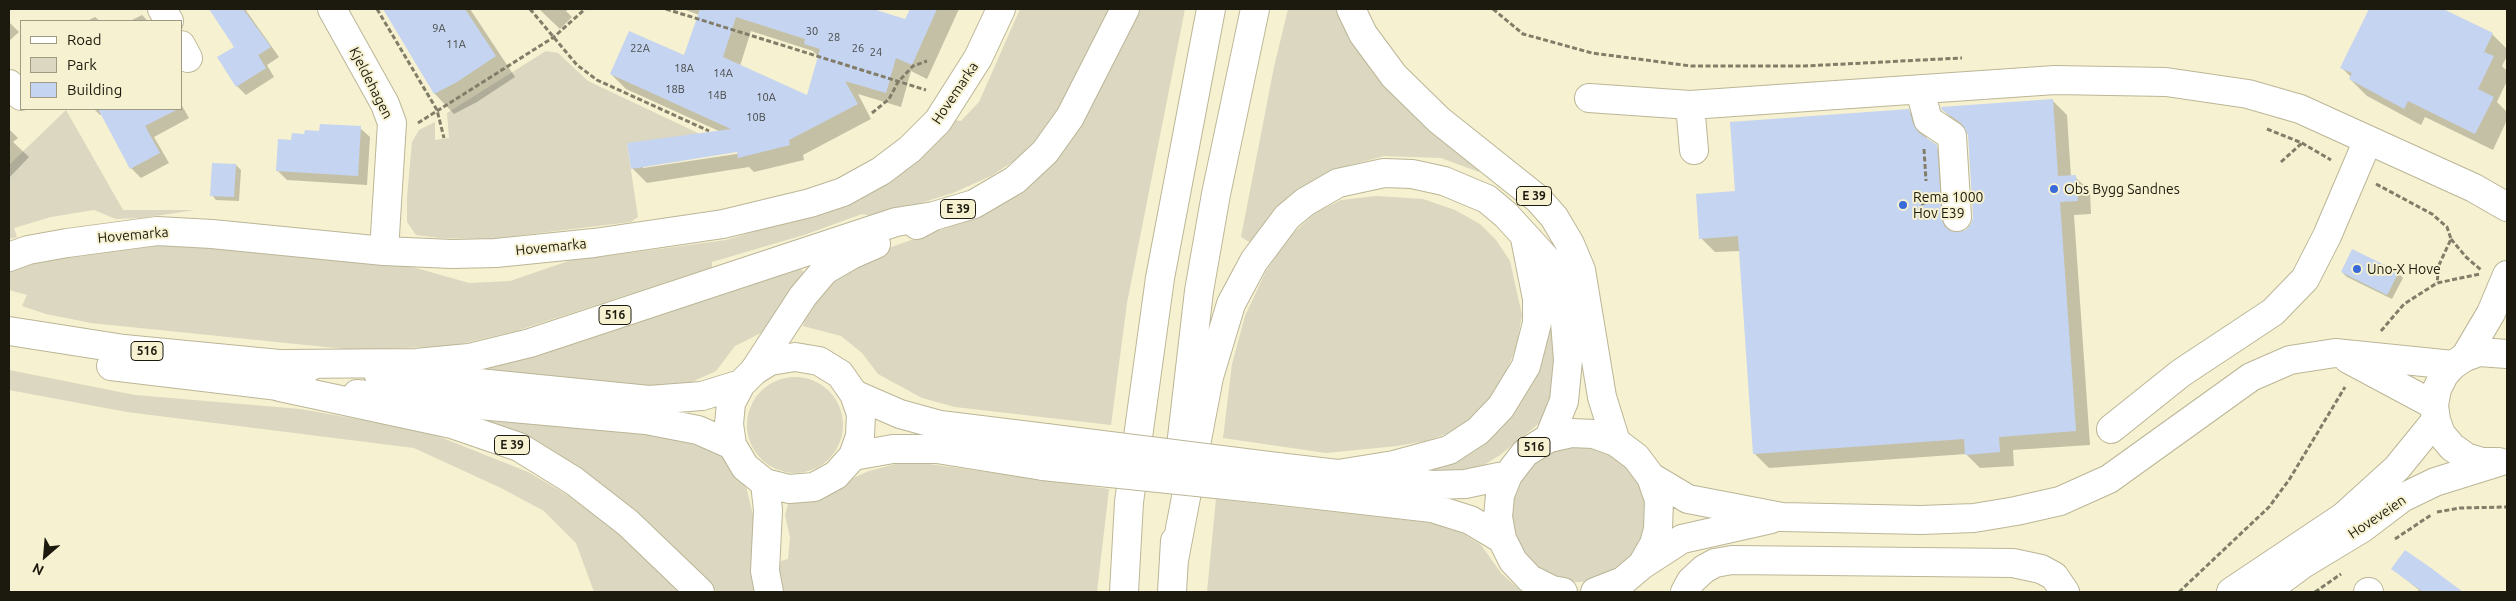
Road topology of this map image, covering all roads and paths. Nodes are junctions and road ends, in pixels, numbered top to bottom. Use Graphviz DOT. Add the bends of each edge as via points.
graph roads {
  1 [pos="162,9"];
  2 [pos="332,9"];
  3 [pos="377,9"];
  4 [pos="530,9"];
  5 [pos="585,9"];
  6 [pos="666,9"];
  7 [pos="1001,9"];
  8 [pos="1125,9"];
  9 [pos="1211,9"];
  10 [pos="1255,9"];
  11 [pos="1351,9"];
  12 [pos="1493,9"];
  13 [pos="168,20"];
  14 [pos="554,37"];
  15 [pos="1970,57"];
  16 [pos="926,61"];
  17 [pos="898,82"];
  18 [pos="9,84"];
  19 [pos="1920,90"];
  20 [pos="932,92"];
  21 [pos="20,95"];
  22 [pos="1589,98"];
  23 [pos="1690,105"];
  24 [pos="437,110"];
  25 [pos="872,113"];
  26 [pos="412,128"];
  27 [pos="2266,128"];
  28 [pos="709,131"];
  29 [pos="444,138"];
  30 [pos="2368,140"];
  31 [pos="2302,143"];
  32 [pos="1694,150"];
  33 [pos="2332,161"];
  34 [pos="2281,162"];
  35 [pos="2371,182"];
  36 [pos="2507,206"];
  37 [pos="934,216"];
  38 [pos="1957,217"];
  39 [pos="1525,238"];
  40 [pos="2451,239"];
  41 [pos="384,251"];
  42 [pos="9,257"];
  43 [pos="2496,274"];
  44 [pos="2437,283"];
  45 [pos="9,331"];
  46 [pos="2381,331"];
  47 [pos="9,346"];
  48 [pos="2335,353"];
  49 [pos="2507,354"];
  50 [pos="2459,361"];
  51 [pos="283,376"];
  52 [pos="747,378"];
  53 [pos="2346,384"];
  54 [pos="854,394"];
  55 [pos="2435,413"];
  56 [pos="2111,429"];
  57 [pos="1548,438"];
  58 [pos="1616,442"];
  59 [pos="732,445"];
  60 [pos="853,456"];
  61 [pos="2503,461"];
  62 [pos="1338,474"];
  63 [pos="1508,475"];
  64 [pos="1651,477"];
  65 [pos="1275,478"];
  66 [pos="765,483"];
  67 [pos="2507,507"];
  68 [pos="1782,517"];
  69 [pos="1502,539"];
  70 [pos="2389,543"];
  71 [pos="1174,560"];
  72 [pos="1642,564"];
  73 [pos="2350,569"];
  74 [pos="700,592"];
  75 [pos="769,592"];
  76 [pos="1124,592"];
  77 [pos="1172,592"];
  78 [pos="1564,592"];
  79 [pos="1595,592"];
  80 [pos="1685,592"];
  81 [pos="2065,592"];
  82 [pos="2179,592"];
  83 [pos="2231,592"];
  84 [pos="2266,592"];
  85 [pos="2315,592"];
  1 -- 13 [label="main road"];
  2 -- 41 [label="main road, Kjeldehagen" via="392,123"];
  3 -- 24 [label="path"];
  4 -- 14 [label="path"];
  5 -- 14 [label="path"];
  6 -- 17 [label="path"];
  7 -- 41 [label="main road, Hovemarka" via="978,58 938,121 910,150 843,192 724,224 594,243 487,253"];
  8 -- 37 [label="main road, E 39" via="1070,116 1045,152 1014,180 974,204"];
  9 -- 76 [label="main road" via="1160,278 1129,502"];
  10 -- 71 [label="main road, E 39" via="1199,291 1182,424"];
  11 -- 58 [label="main road, E 39" via="1363,34 1394,76 1439,120 1538,199 1554,217 1581,270 1602,397"];
  12 -- 15 [label="path" via="1523,34 1592,53 1691,66 1804,66"];
  14 -- 24 [label="path"];
  14 -- 28 [label="path" via="577,65 597,80"];
  16 -- 17 [label="path" via="912,66"];
  17 -- 20 [label="path"];
  17 -- 25 [label="path" via="889,99"];
  18 -- 21 [label="main road"];
  19 -- 23 [label="main road"];
  19 -- 30 [label="main road" via="2055,80 2166,82 2248,94 2300,110"];
  19 -- 38 [label="main road" via="1928,120 1952,136"];
  22 -- 23 [label="main road"];
  23 -- 32 [label="main road"];
  24 -- 26 [label="path"];
  24 -- 29 [label="path"];
  27 -- 31 [label="path"];
  30 -- 36 [label="main road"];
  30 -- 56 [label="main road" via="2305,279 2273,312 2181,373"];
  31 -- 33 [label="path"];
  31 -- 34 [label="path"];
  35 -- 40 [label="path" via="2432,214 2448,227"];
  37 -- 51 [label="main road, 516" via="896,222 530,343 469,358"];
  37 -- 52 [label="main road, E 39" via="825,270 803,296"];
  39 -- 57 [label="main road, E 39" via="1548,261 1560,288 1565,322 1567,383 1564,400"];
  39 -- 62 [label="main road, E 39" via="1537,323 1526,366 1501,407 1478,431 1449,450 1394,465"];
  39 -- 71 [label="main road, E 39" via="1506,215 1487,200 1444,181 1412,174 1384,173 1338,183 1304,202 1287,217 1254,261 1231,304 1209,377"];
  40 -- 43 [label="path" via="2466,257"];
  40 -- 44 [label="path" via="2440,265"];
  41 -- 42 [label="main road, Hovemarka" via="157,231 67,243"];
  43 -- 44 [label="path" via="2466,275"];
  43 -- 50 [label="main road" via="2491,313"];
  44 -- 46 [label="path" via="2404,304"];
  45 -- 51 [label="main road, 516"];
  47 -- 51 [label="main road, 516" via="122,368"];
  48 -- 50 [label="main road"];
  48 -- 55 [label="main road"];
  48 -- 68 [label="main road" via="2290,360 2250,377 2109,479 2060,501 1974,518"];
  49 -- 50 [label="main road" via="2479,352"];
  50 -- 55 [label="main road" via="2444,375 2437,389"];
  51 -- 52 [label="main road, 516" via="649,400 702,396"];
  51 -- 59 [label="main road, 516" via="646,420 698,430"];
  51 -- 74 [label="main road, E 39" via="452,424 519,447 574,481 628,523"];
  52 -- 54 [label="main road, 516" via="770,361 795,357 819,361 840,374"];
  52 -- 59 [label="main road, 516" via="731,403 728,424"];
  53 -- 82 [label="path" via="2289,480 2269,507"];
  54 -- 60 [label="main road, 516" via="861,414 860,436"];
  54 -- 65 [label="main road, bridge" via="900,414 940,424 1046,438"];
  55 -- 61 [label="main road" via="2441,434 2466,457 2482,462"];
  55 -- 83 [label="main road, Hoveveien" via="2397,468 2343,517"];
  57 -- 58 [label="main road, 516" via="1571,433 1594,434"];
  57 -- 63 [label="main road, 516" via="1525,453"];
  58 -- 64 [label="main road, 516" via="1636,457"];
  59 -- 66 [label="main road, 516" via="745,467"];
  60 -- 65 [label="main road, bridge" via="893,449 937,449 1043,466"];
  60 -- 66 [label="main road, 516" via="836,475 814,487 790,489"];
  61 -- 84 [label="main road, Hoveveien" via="2435,482 2402,498 2361,530 2303,564"];
  62 -- 63 [label="main road" via="1433,485 1465,484"];
  62 -- 65 [label="main road"];
  63 -- 69 [label="main road, 516" via="1500,495 1498,517"];
  64 -- 68 [label="main road" via="1688,499"];
  64 -- 72 [label="main road, 516" via="1660,515 1654,544"];
  65 -- 69 [label="main road" via="1432,508 1470,520"];
  66 -- 75 [label="main road" via="768,510 765,570"];
  67 -- 70 [label="path" via="2437,512"];
  68 -- 72 [label="main road" via="1682,539"];
  69 -- 78 [label="main road, 516" via="1513,561 1530,578 1552,590"];
  71 -- 77 [label="main road, E 39"];
  72 -- 79 [label="main road, 516" via="1623,582"];
  73 -- 85 [label="path"];
  80 -- 81 [label="main road" via="1704,569 1732,560 2013,563 2041,569 2054,576"];
}
